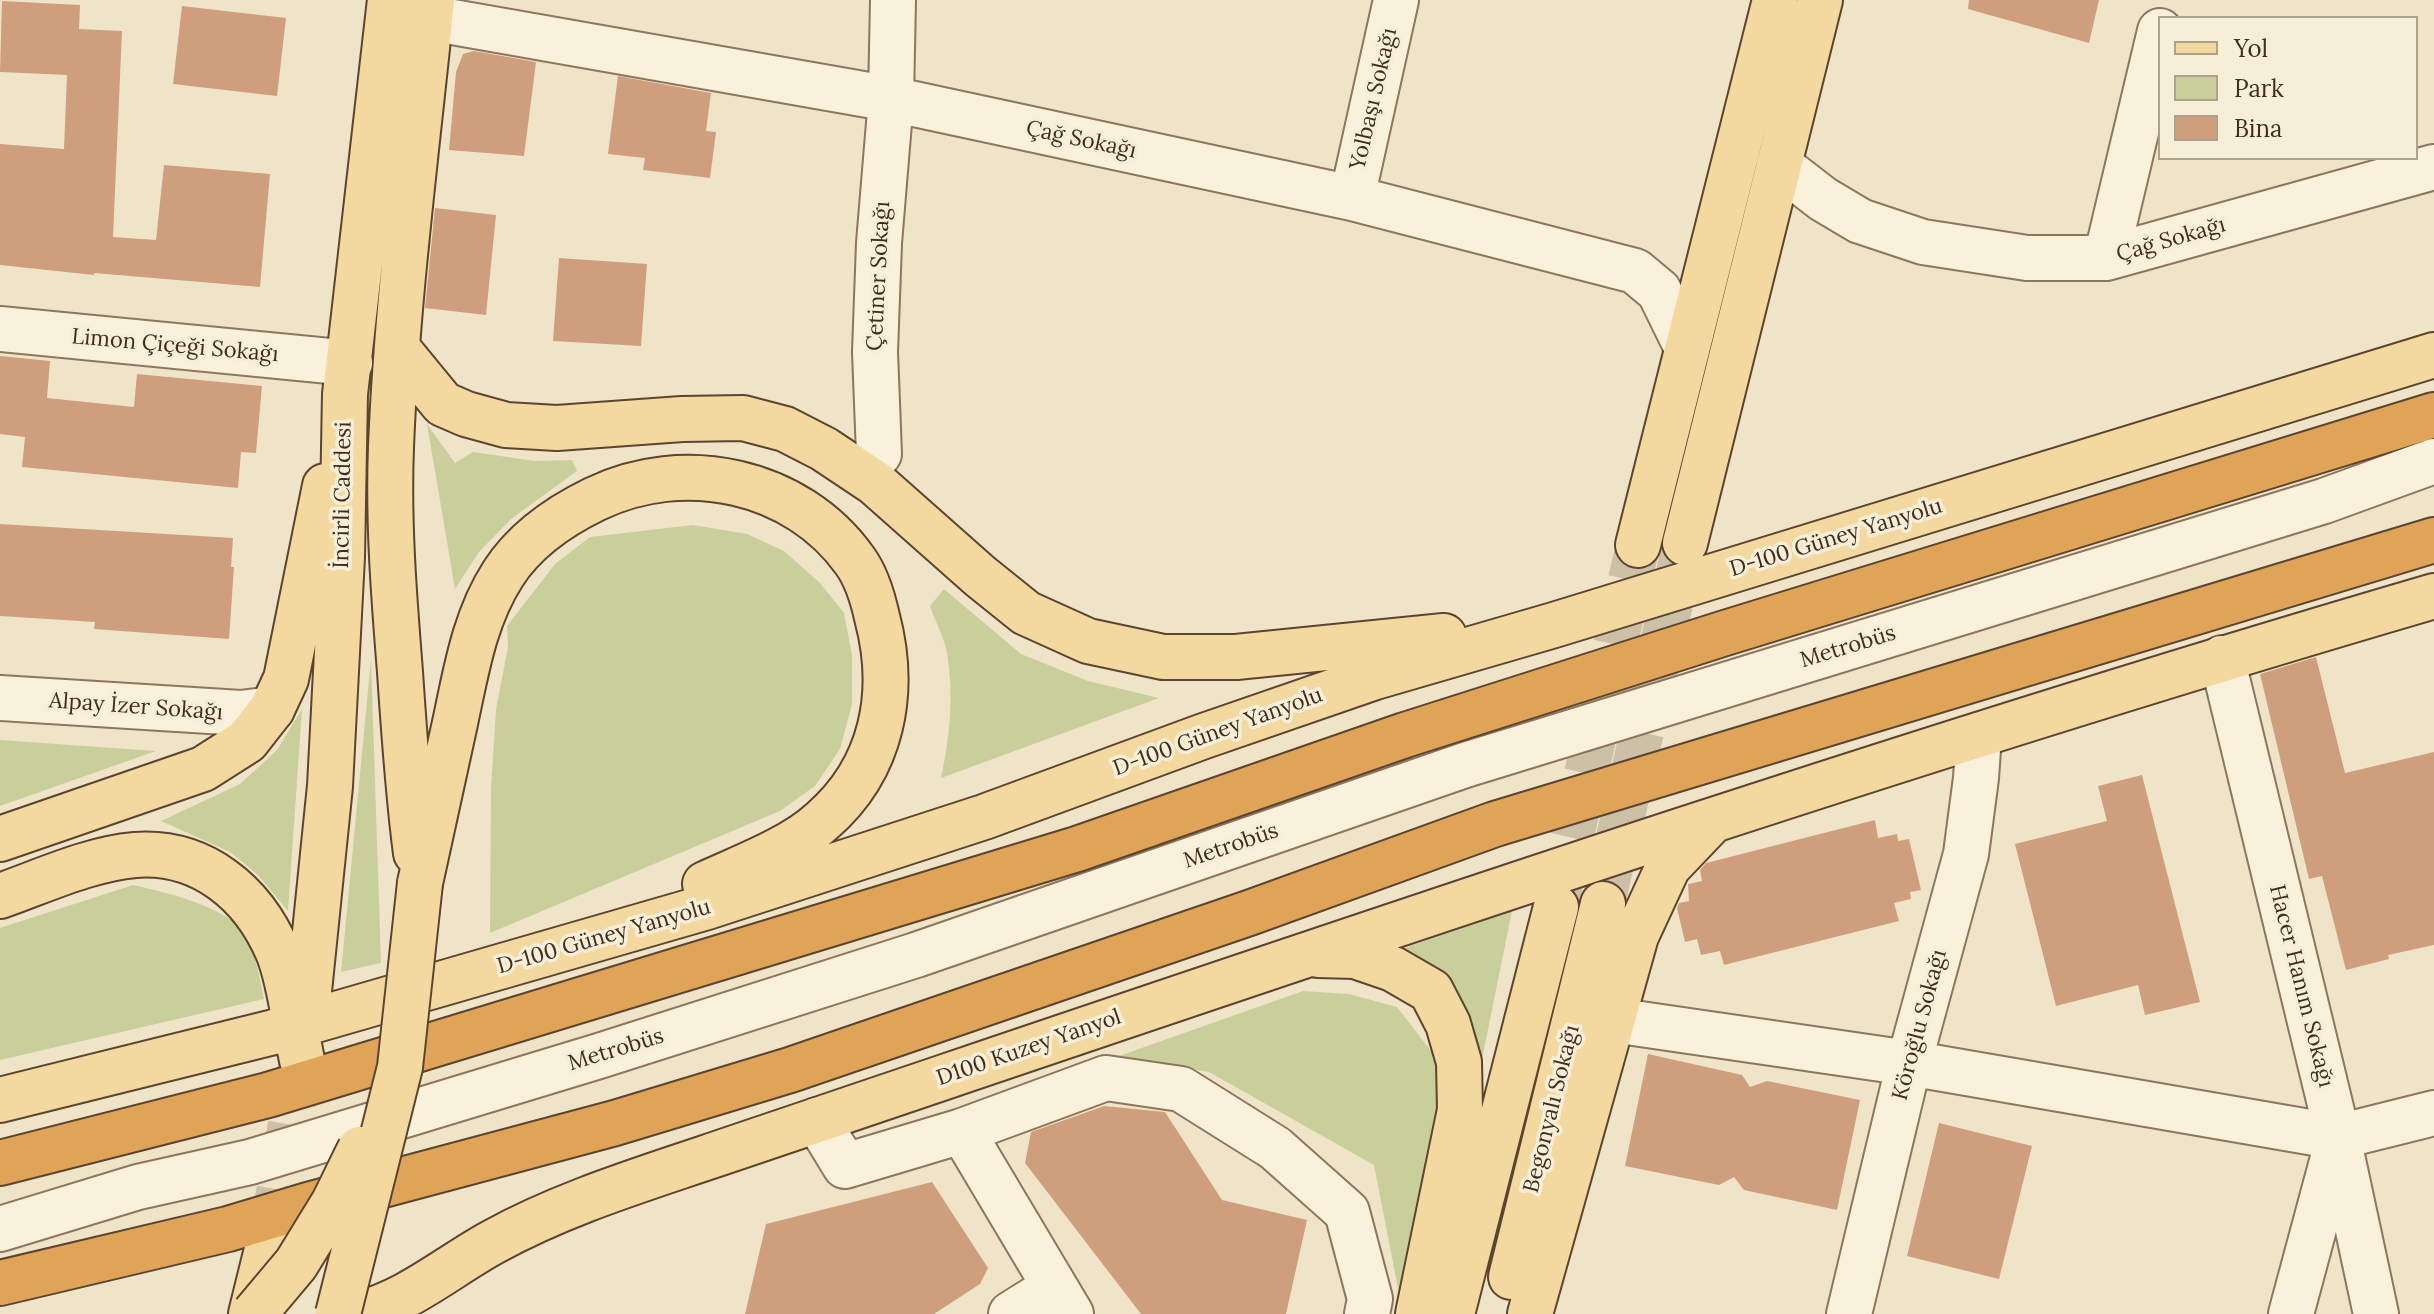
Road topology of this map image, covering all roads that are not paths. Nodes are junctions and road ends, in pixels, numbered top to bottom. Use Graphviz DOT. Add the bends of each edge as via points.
graph roads {
  1 [pos="893,0"];
  2 [pos="1396,0"];
  3 [pos="1775,0"];
  4 [pos="1820,0"];
  5 [pos="401,4"];
  6 [pos="2158,39"];
  7 [pos="891,99"];
  8 [pos="1779,165"];
  9 [pos="2434,167"];
  10 [pos="1352,198"];
  11 [pos="2106,258"];
  12 [pos="0,329"];
  13 [pos="1686,346"];
  14 [pos="397,348"];
  15 [pos="2434,355"];
  16 [pos="348,378"];
  17 [pos="2434,415"];
  18 [pos="879,454"];
  19 [pos="2434,461"];
  20 [pos="2434,475"];
  21 [pos="2324,501"];
  22 [pos="2434,540"];
  23 [pos="1685,543"];
  24 [pos="1638,545"];
  25 [pos="2434,596"];
  26 [pos="1554,625"];
  27 [pos="2222,658"];
  28 [pos="0,698"];
  29 [pos="272,709"];
  30 [pos="1979,735"];
  31 [pos="1715,818"];
  32 [pos="0,839"];
  33 [pos="420,883"];
  34 [pos="0,896"];
  35 [pos="1603,904"];
  36 [pos="1556,907"];
  37 [pos="617,932"];
  38 [pos="1304,955"];
  39 [pos="309,991"];
  40 [pos="1613,1020"];
  41 [pos="302,1060"];
  42 [pos="1909,1063"];
  43 [pos="400,1067"];
  44 [pos="0,1100"];
  45 [pos="2434,1113"];
  46 [pos="817,1120"];
  47 [pos="962,1131"];
  48 [pos="2338,1137"];
  49 [pos="0,1163"];
  50 [pos="138,1187"];
  51 [pos="0,1201"];
  52 [pos="0,1229"];
  53 [pos="57,1269"];
  54 [pos="0,1283"];
  55 [pos="1062,1300"];
  56 [pos="0,1301"];
  57 [pos="221,1314"];
  58 [pos="252,1314"];
  59 [pos="338,1314"];
  60 [pos="358,1314"];
  61 [pos="1011,1314"];
  62 [pos="1367,1314"];
  63 [pos="1418,1314"];
  64 [pos="1452,1314"];
  65 [pos="1502,1314"];
  66 [pos="1530,1314"];
  67 [pos="1849,1314"];
  68 [pos="2291,1314"];
  69 [pos="2376,1314"];
  1 -- 7 [label="street, Çetiner Sokağı"];
  2 -- 10 [label="street, Yolbaşı Sokağı"];
  3 -- 13 [label="main road"];
  4 -- 8 [label="main road"];
  5 -- 7 [label="street, Çağ Sokağı"];
  5 -- 14 [label="main road"];
  5 -- 16 [label="main road, İncirli Caddesi"];
  6 -- 11 [label="street"];
  7 -- 10 [label="street, Çağ Sokağı"];
  7 -- 18 [label="street, Çetiner Sokağı" via="875,352"];
  8 -- 11 [label="street, Çağ Sokağı" via="1860,221 1923,242 2027,258"];
  8 -- 23 [label="main road"];
  9 -- 11 [label="street, Çağ Sokağı"];
  10 -- 13 [label="street, Çağ Sokağı" via="1635,271 1659,291"];
  12 -- 16 [label="street, Limon Çiçeği Sokağı"];
  13 -- 24 [label="main road"];
  14 -- 26 [label="main road" via="443,404 506,425 557,428 743,418 785,429 875,483 1026,613 1088,641 1163,657 1236,657"];
  14 -- 33 [label="main road" via="391,528"];
  15 -- 26 [label="main road, D-100 Güney Yanyolu"];
  16 -- 29 [label="main road" via="286,679"];
  16 -- 39 [label="main road, İncirli Caddesi" via="331,771"];
  17 -- 49 [label="highway" via="1725,633 1077,849 268,1095"];
  19 -- 21 [label="street, Metrobüs"];
  20 -- 21 [label="street, Metrobüs"];
  21 -- 50 [label="street, Metrobüs" via="1465,765 916,955 599,1056 250,1162"];
  22 -- 53 [label="highway" via="1495,824 1235,919 790,1070 228,1229"];
  25 -- 27 [label="main road, D100 Kuzey Yanyol"];
  26 -- 37 [label="main road, D-100 Güney Yanyolu" via="1375,677 854,862"];
  27 -- 30 [label="main road, D100 Kuzey Yanyol"];
  27 -- 48 [label="street, Hacer Hanım Sokağı"];
  28 -- 29 [label="street, Alpay İzer Sokağı" via="241,713"];
  29 -- 32 [label="main road" via="247,741 203,769"];
  30 -- 31 [label="main road, D100 Kuzey Yanyol"];
  30 -- 42 [label="street, Köroğlu Sokağı" via="1966,854"];
  31 -- 38 [label="main road, D100 Kuzey Yanyol"];
  31 -- 40 [label="main road" via="1668,867 1636,936"];
  33 -- 37 [label="main road" via="484,610 504,573 534,539 568,512 648,480 698,476 777,495 822,525 856,562 873,599 888,681 881,730 858,780 822,822"];
  33 -- 43 [label="main road, bridge"];
  34 -- 41 [label="main road" via="95,863 137,855 183,860 220,877 263,921 279,955"];
  35 -- 65 [label="main road, Begonyalı Sokağı"];
  36 -- 64 [label="main road, Begonyalı Sokağı"];
  37 -- 44 [label="main road, D-100 Güney Yanyolu" via="288,1028"];
  38 -- 46 [label="main road, D100 Kuzey Yanyol"];
  38 -- 63 [label="main road" via="1355,956 1393,969 1431,991 1448,1024 1459,1062 1460,1110"];
  40 -- 42 [label="street"];
  40 -- 66 [label="main road"];
  42 -- 48 [label="street"];
  42 -- 67 [label="street, Köroğlu Sokağı"];
  43 -- 58 [label="main road, bridge" via="334,1202 296,1264"];
  43 -- 59 [label="main road, bridge"];
  45 -- 48 [label="street"];
  46 -- 47 [label="street" via="845,1166"];
  46 -- 60 [label="main road, D100 Kuzey Yanyol" via="587,1199 494,1241 418,1288"];
  47 -- 55 [label="street"];
  47 -- 62 [label="street" via="1106,1078 1181,1089 1275,1148 1347,1212 1370,1299"];
  48 -- 68 [label="street"];
  48 -- 69 [label="street, Hacer Hanım Sokağı"];
  50 -- 51 [label="street, Metrobüs"];
  50 -- 52 [label="street, Metrobüs"];
  53 -- 54 [label="highway"];
  53 -- 56 [label="highway"];
  55 -- 61 [label="street"];
  57 -- 58 [label="main road" via="269,1241"];
}
